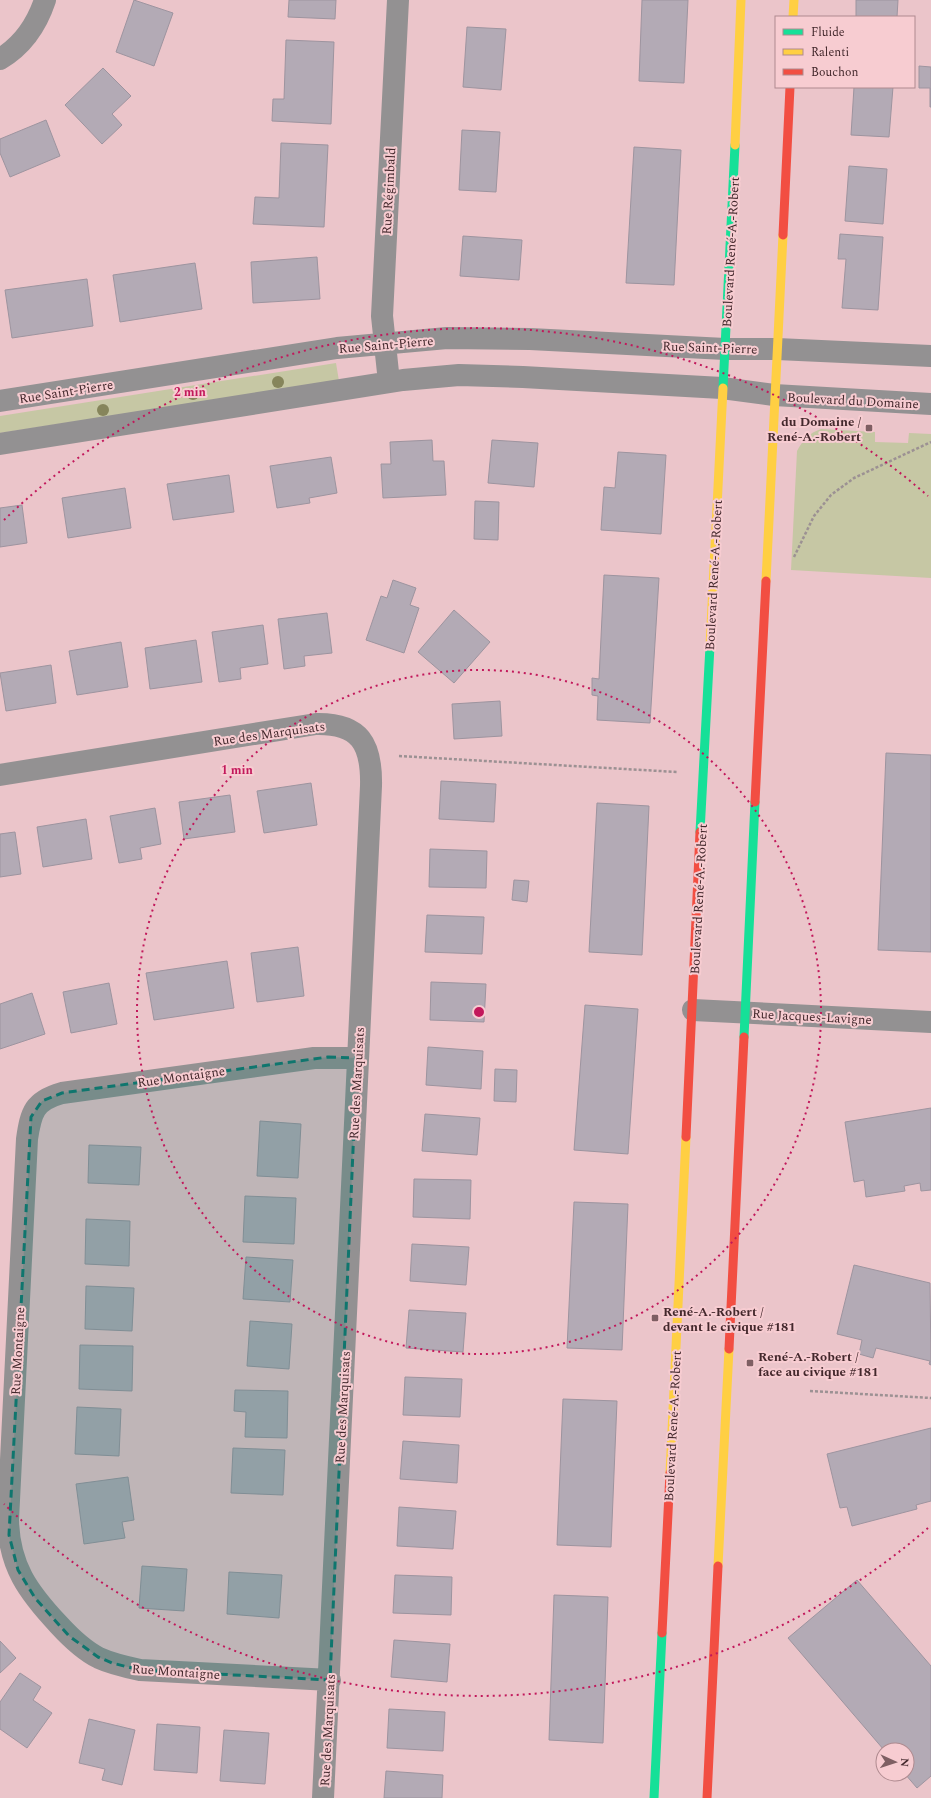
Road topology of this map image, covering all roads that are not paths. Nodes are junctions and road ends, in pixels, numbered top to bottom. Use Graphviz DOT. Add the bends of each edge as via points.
graph roads {
  1 [pos="45,0"];
  2 [pos="398,0"];
  3 [pos="741,0"];
  4 [pos="794,0"];
  5 [pos="793,16"];
  6 [pos="0,59"];
  7 [pos="790,88"];
  8 [pos="384,343"];
  9 [pos="725,349"];
  10 [pos="777,349"];
  11 [pos="931,356"];
  12 [pos="389,382"];
  13 [pos="722,388"];
  14 [pos="774,395"];
  15 [pos="0,401"];
  16 [pos="931,404"];
  17 [pos="0,444"];
  18 [pos="0,774"];
  19 [pos="692,1010"];
  20 [pos="746,1012"];
  21 [pos="931,1022"];
  22 [pos="358,1058"];
  23 [pos="330,1680"];
  24 [pos="324,1798"];
  25 [pos="654,1798"];
  26 [pos="707,1798"];
  1 -- 6 [label="street" via="41,13 25,37"];
  2 -- 8 [label="street, Rue Régimbald" via="382,316"];
  3 -- 9 [label="street, Boulevard René-A.-Robert"];
  4 -- 5 [label="street"];
  7 -- 10 [label="street"];
  8 -- 9 [label="street, Rue Saint-Pierre" via="478,338"];
  8 -- 12 [label="street, Rue Régimbald"];
  8 -- 15 [label="street, Rue Saint-Pierre" via="337,348"];
  9 -- 10 [label="street, Rue Saint-Pierre"];
  9 -- 13 [label="street, Boulevard René-A.-Robert"];
  10 -- 11 [label="street"];
  10 -- 14 [label="street"];
  12 -- 13 [label="street" via="417,377 467,375"];
  12 -- 17 [label="street"];
  13 -- 14 [label="street"];
  13 -- 19 [label="street, Boulevard René-A.-Robert"];
  14 -- 16 [label="street, Boulevard du Domaine"];
  14 -- 20 [label="street"];
  18 -- 22 [label="street, Rue des Marquisats" via="316,724 339,726 355,733 367,749 371,770"];
  19 -- 20 [label="street, Rue Jacques-Lavigne"];
  19 -- 25 [label="street, Boulevard René-A.-Robert"];
  20 -- 21 [label="street, Rue Jacques-Lavigne"];
  20 -- 26 [label="street"];
  22 -- 23 [label="street, Rue des Marquisats"];
  22 -- 23 [label="street, Rue Montaigne" via="314,1058 62,1093 42,1101 35,1108 27,1139 8,1520 14,1559 25,1584 69,1636 112,1664 140,1670"];
  23 -- 24 [label="street, Rue des Marquisats"];
}
